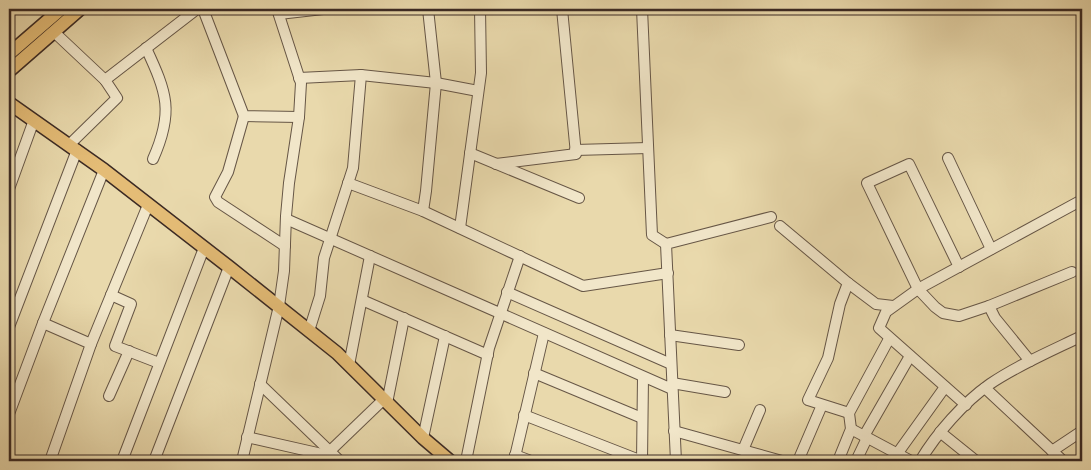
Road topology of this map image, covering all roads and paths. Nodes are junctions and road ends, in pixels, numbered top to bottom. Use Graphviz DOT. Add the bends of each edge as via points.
graph roads {
  1 [pos="61,9"];
  2 [pos="80,9"];
  3 [pos="197,9"];
  4 [pos="203,9"];
  5 [pos="323,9"];
  6 [pos="428,9"];
  7 [pos="480,9"];
  8 [pos="562,9"];
  9 [pos="642,9"];
  10 [pos="278,11"];
  11 [pos="54,32"];
  12 [pos="146,48"];
  13 [pos="9,54"];
  14 [pos="9,70"];
  15 [pos="361,75"];
  16 [pos="299,78"];
  17 [pos="105,80"];
  18 [pos="436,83"];
  19 [pos="478,91"];
  20 [pos="9,103"];
  21 [pos="244,116"];
  22 [pos="299,117"];
  23 [pos="34,120"];
  24 [pos="73,148"];
  25 [pos="648,148"];
  26 [pos="575,150"];
  27 [pos="470,153"];
  28 [pos="948,158"];
  29 [pos="153,159"];
  30 [pos="496,164"];
  31 [pos="104,170"];
  32 [pos="348,183"];
  33 [pos="9,190"];
  34 [pos="579,198"];
  35 [pos="1082,200"];
  36 [pos="148,205"];
  37 [pos="423,211"];
  38 [pos="771,217"];
  39 [pos="286,219"];
  40 [pos="780,226"];
  41 [pos="460,228"];
  42 [pos="331,239"];
  43 [pos="666,244"];
  44 [pos="285,246"];
  45 [pos="204,248"];
  46 [pos="991,250"];
  47 [pos="370,256"];
  48 [pos="520,256"];
  49 [pos="230,267"];
  50 [pos="959,267"];
  51 [pos="1072,272"];
  52 [pos="668,273"];
  53 [pos="848,283"];
  54 [pos="918,289"];
  55 [pos="508,292"];
  56 [pos="111,295"];
  57 [pos="362,300"];
  58 [pos="279,306"];
  59 [pos="893,306"];
  60 [pos="990,306"];
  61 [pos="500,314"];
  62 [pos="404,318"];
  63 [pos="43,323"];
  64 [pos="9,328"];
  65 [pos="309,331"];
  66 [pos="544,333"];
  67 [pos="670,335"];
  68 [pos="445,336"];
  69 [pos="1082,336"];
  70 [pos="890,339"];
  71 [pos="91,344"];
  72 [pos="739,345"];
  73 [pos="129,351"];
  74 [pos="488,355"];
  75 [pos="910,356"];
  76 [pos="1030,361"];
  77 [pos="160,363"];
  78 [pos="672,364"];
  79 [pos="349,365"];
  80 [pos="534,373"];
  81 [pos="642,377"];
  82 [pos="260,384"];
  83 [pos="672,386"];
  84 [pos="945,387"];
  85 [pos="985,388"];
  86 [pos="726,392"];
  87 [pos="109,396"];
  88 [pos="385,401"];
  89 [pos="822,405"];
  90 [pos="966,405"];
  91 [pos="760,410"];
  92 [pos="9,414"];
  93 [pos="849,414"];
  94 [pos="524,415"];
  95 [pos="642,418"];
  96 [pos="851,429"];
  97 [pos="674,432"];
  98 [pos="940,432"];
  99 [pos="1082,432"];
  100 [pos="248,437"];
  101 [pos="866,437"];
  102 [pos="423,438"];
  103 [pos="743,450"];
  104 [pos="1052,451"];
  105 [pos="897,454"];
  106 [pos="335,456"];
  107 [pos="514,458"];
  108 [pos="50,461"];
  109 [pos="122,461"];
  110 [pos="154,461"];
  111 [pos="242,461"];
  112 [pos="450,461"];
  113 [pos="466,461"];
  114 [pos="531,461"];
  115 [pos="642,461"];
  116 [pos="676,461"];
  117 [pos="782,461"];
  118 [pos="798,461"];
  119 [pos="838,461"];
  120 [pos="856,461"];
  121 [pos="911,461"];
  122 [pos="920,461"];
  123 [pos="976,461"];
  124 [pos="1064,461"];
  1 -- 13 [label="main road"];
  2 -- 11 [label="main road"];
  3 -- 12 [label="street"];
  4 -- 21 [label="street"];
  5 -- 10 [label="street"];
  6 -- 18 [label="street"];
  7 -- 19 [label="street" via="481,73"];
  8 -- 26 [label="street"];
  9 -- 25 [label="street"];
  10 -- 16 [label="street"];
  11 -- 14 [label="main road"];
  11 -- 17 [label="street"];
  12 -- 17 [label="street"];
  12 -- 29 [label="street" via="166,101 162,139"];
  15 -- 16 [label="street"];
  15 -- 18 [label="street"];
  15 -- 32 [label="street" via="353,168"];
  16 -- 22 [label="street"];
  17 -- 24 [label="street" via="117,98"];
  18 -- 19 [label="street"];
  18 -- 37 [label="street"];
  19 -- 27 [label="street"];
  20 -- 23 [label="main road"];
  21 -- 22 [label="street"];
  21 -- 44 [label="street" via="228,172 215,197"];
  22 -- 39 [label="street"];
  23 -- 24 [label="main road"];
  23 -- 33 [label="street"];
  24 -- 31 [label="main road"];
  24 -- 64 [label="street"];
  25 -- 26 [label="street"];
  25 -- 43 [label="street" via="652,235"];
  26 -- 30 [label="street" via="576,154"];
  27 -- 30 [label="street"];
  27 -- 41 [label="street"];
  28 -- 46 [label="street"];
  30 -- 34 [label="street"];
  31 -- 36 [label="main road"];
  31 -- 63 [label="street"];
  32 -- 37 [label="street"];
  32 -- 42 [label="street"];
  35 -- 46 [label="street"];
  36 -- 45 [label="main road"];
  36 -- 56 [label="street"];
  37 -- 41 [label="street"];
  38 -- 43 [label="street"];
  39 -- 42 [label="street"];
  39 -- 44 [label="street"];
  40 -- 53 [label="street"];
  41 -- 48 [label="street"];
  42 -- 47 [label="street"];
  42 -- 65 [label="street" via="324,258 320,296"];
  43 -- 52 [label="street"];
  44 -- 58 [label="street"];
  45 -- 49 [label="main road"];
  45 -- 77 [label="street"];
  46 -- 50 [label="street"];
  47 -- 57 [label="street"];
  47 -- 61 [label="street"];
  48 -- 52 [label="street" via="583,286"];
  48 -- 55 [label="street"];
  49 -- 58 [label="main road"];
  49 -- 110 [label="street"];
  50 -- 54 [label="street"];
  50 -- 54 [label="street" via="909,164 866,183"];
  51 -- 60 [label="street"];
  52 -- 67 [label="street"];
  53 -- 59 [label="street" via="876,304"];
  53 -- 89 [label="street" via="828,358 808,400"];
  54 -- 59 [label="street"];
  54 -- 60 [label="street" via="944,313 959,316"];
  55 -- 61 [label="street"];
  55 -- 78 [label="street"];
  56 -- 71 [label="street"];
  56 -- 73 [label="street" via="130,304 115,343"];
  57 -- 62 [label="street"];
  57 -- 79 [label="street"];
  58 -- 65 [label="main road"];
  58 -- 82 [label="street"];
  59 -- 70 [label="street" via="886,312 879,328"];
  60 -- 76 [label="street"];
  61 -- 66 [label="street"];
  61 -- 74 [label="street"];
  62 -- 68 [label="street"];
  62 -- 88 [label="street"];
  63 -- 71 [label="street"];
  63 -- 92 [label="street"];
  65 -- 79 [label="main road"];
  66 -- 80 [label="street"];
  66 -- 81 [label="street"];
  67 -- 72 [label="street"];
  67 -- 78 [label="street"];
  68 -- 74 [label="street"];
  68 -- 102 [label="street"];
  69 -- 76 [label="street"];
  70 -- 75 [label="street"];
  70 -- 93 [label="street"];
  71 -- 108 [label="street"];
  73 -- 77 [label="street"];
  73 -- 87 [label="street"];
  74 -- 113 [label="street"];
  75 -- 84 [label="street"];
  75 -- 101 [label="street"];
  76 -- 85 [label="street"];
  77 -- 109 [label="street"];
  78 -- 83 [label="street"];
  79 -- 88 [label="main road"];
  80 -- 94 [label="street"];
  80 -- 95 [label="street"];
  81 -- 83 [label="street"];
  81 -- 95 [label="street"];
  82 -- 100 [label="street"];
  82 -- 106 [label="street"];
  83 -- 86 [label="street"];
  83 -- 97 [label="street"];
  84 -- 90 [label="street"];
  84 -- 105 [label="street"];
  85 -- 90 [label="street"];
  85 -- 104 [label="street"];
  88 -- 102 [label="main road"];
  88 -- 106 [label="street"];
  89 -- 93 [label="street"];
  89 -- 118 [label="street"];
  90 -- 98 [label="street"];
  91 -- 103 [label="street"];
  93 -- 96 [label="street"];
  94 -- 107 [label="street"];
  94 -- 115 [label="street"];
  95 -- 115 [label="street"];
  96 -- 101 [label="street"];
  96 -- 119 [label="street"];
  97 -- 103 [label="street"];
  97 -- 116 [label="street"];
  98 -- 122 [label="street"];
  98 -- 123 [label="street"];
  99 -- 104 [label="street"];
  100 -- 106 [label="street"];
  100 -- 111 [label="street"];
  101 -- 105 [label="street"];
  101 -- 120 [label="street"];
  102 -- 112 [label="main road"];
  103 -- 117 [label="street"];
  104 -- 124 [label="street"];
  105 -- 121 [label="street"];
  107 -- 114 [label="street"];
}
